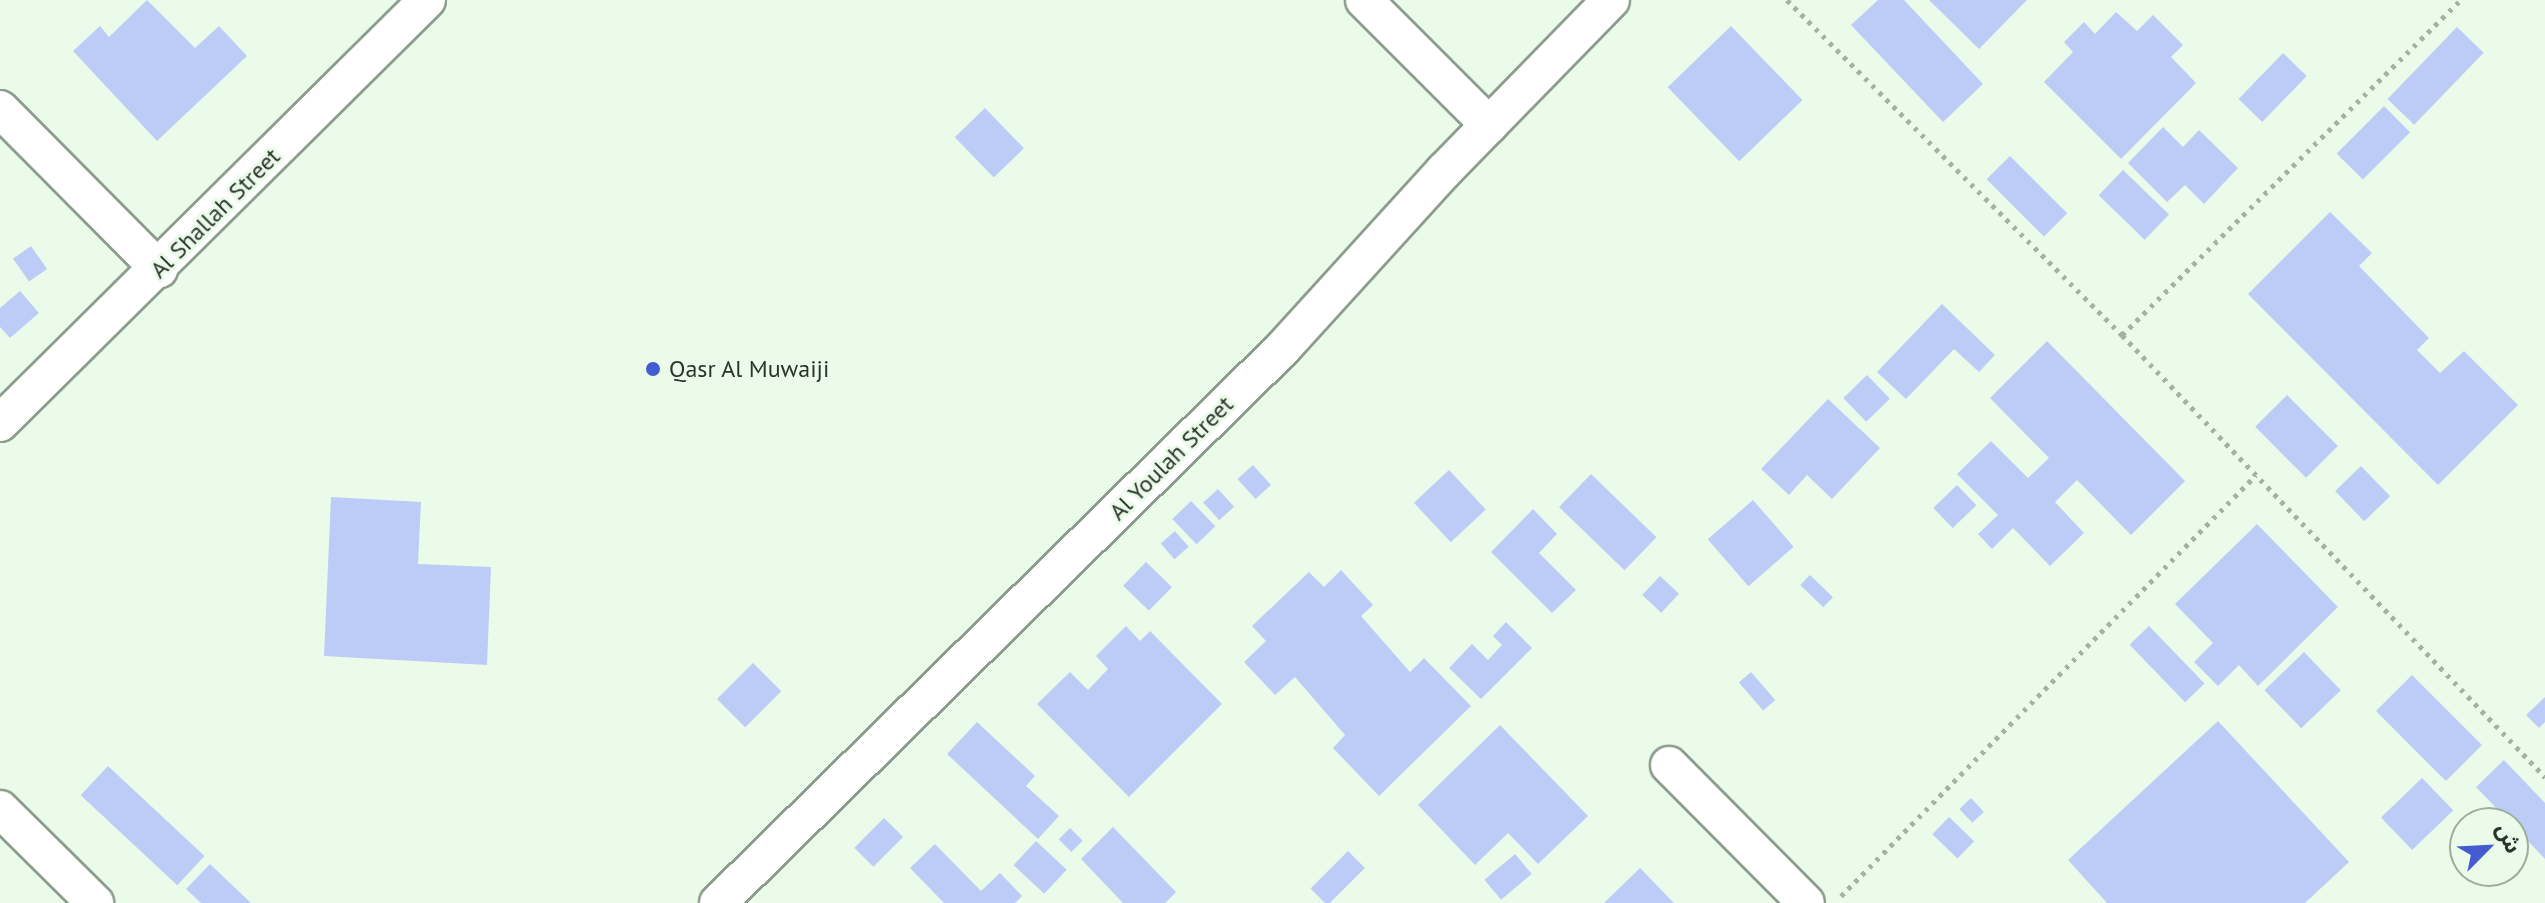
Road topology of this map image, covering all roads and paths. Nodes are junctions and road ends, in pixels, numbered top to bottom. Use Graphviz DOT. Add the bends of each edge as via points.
graph roads {
  1 [pos="427,0"];
  2 [pos="1364,0"];
  3 [pos="1611,0"];
  4 [pos="1787,0"];
  5 [pos="2460,0"];
  6 [pos="0,109"];
  7 [pos="1489,125"];
  8 [pos="159,269"];
  9 [pos="2122,335"];
  10 [pos="0,423"];
  11 [pos="2256,475"];
  12 [pos="1669,765"];
  13 [pos="2545,777"];
  14 [pos="0,809"];
  15 [pos="95,903"];
  16 [pos="718,903"];
  17 [pos="1806,903"];
  18 [pos="1834,903"];
  1 -- 8 [label="street, Al Shallah Street"];
  2 -- 7 [label="street"];
  3 -- 7 [label="street, Al Youlah Street"];
  4 -- 9 [label="path"];
  5 -- 9 [label="path"];
  6 -- 8 [label="street"];
  7 -- 16 [label="street, Al Youlah Street" via="1282,349"];
  8 -- 10 [label="street, Al Shallah Street"];
  9 -- 11 [label="path"];
  11 -- 13 [label="path"];
  11 -- 18 [label="path"];
  12 -- 17 [label="street"];
  14 -- 15 [label="street"];
}
